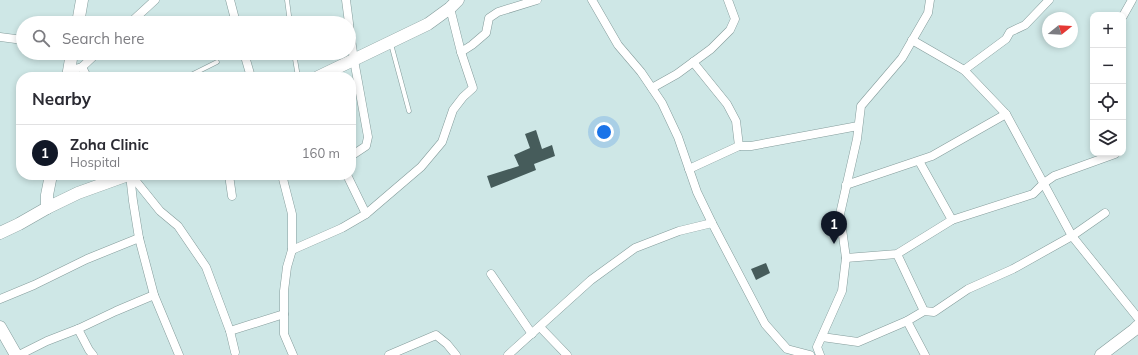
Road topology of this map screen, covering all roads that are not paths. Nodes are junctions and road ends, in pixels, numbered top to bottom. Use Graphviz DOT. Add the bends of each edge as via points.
graph roads {
  1 [pos="82,0"];
  2 [pos="155,0"];
  3 [pos="230,0"];
  4 [pos="287,0"];
  5 [pos="346,0"];
  6 [pos="537,0"];
  7 [pos="592,0"];
  8 [pos="728,0"];
  9 [pos="930,0"];
  10 [pos="1049,0"];
  11 [pos="1132,0"];
  12 [pos="454,4"];
  13 [pos="1125,12"];
  14 [pos="79,16"];
  15 [pos="138,16"];
  16 [pos="234,16"];
  17 [pos="289,16"];
  18 [pos="348,16"];
  19 [pos="0,37"];
  20 [pos="16,39"];
  21 [pos="912,40"];
  22 [pos="391,43"];
  23 [pos="461,52"];
  24 [pos="356,59"];
  25 [pos="71,60"];
  26 [pos="90,60"];
  27 [pos="246,60"];
  28 [pos="295,60"];
  29 [pos="354,60"];
  30 [pos="217,62"];
  31 [pos="693,62"];
  32 [pos="82,67"];
  33 [pos="964,70"];
  34 [pos="69,72"];
  35 [pos="73,72"];
  36 [pos="84,72"];
  37 [pos="196,72"];
  38 [pos="250,72"];
  39 [pos="297,72"];
  40 [pos="329,72"];
  41 [pos="652,88"];
  42 [pos="410,111"];
  43 [pos="1006,114"];
  44 [pos="858,126"];
  45 [pos="739,146"];
  46 [pos="356,153"];
  47 [pos="1109,156"];
  48 [pos="919,160"];
  49 [pos="689,169"];
  50 [pos="50,180"];
  51 [pos="115,180"];
  52 [pos="130,180"];
  53 [pos="133,180"];
  54 [pos="230,180"];
  55 [pos="287,180"];
  56 [pos="349,180"];
  57 [pos="1044,183"];
  58 [pos="846,185"];
  59 [pos="232,196"];
  60 [pos="46,208"];
  61 [pos="1105,213"];
  62 [pos="366,214"];
  63 [pos="952,220"];
  64 [pos="712,223"];
  65 [pos="0,233"];
  66 [pos="1072,236"];
  67 [pos="139,238"];
  68 [pos="292,250"];
  69 [pos="898,254"];
  70 [pos="846,258"];
  71 [pos="491,274"];
  72 [pos="154,295"];
  73 [pos="0,299"];
  74 [pos="924,311"];
  75 [pos="284,314"];
  76 [pos="1138,318"];
  77 [pos="907,321"];
  78 [pos="1138,326"];
  79 [pos="0,327"];
  80 [pos="540,327"];
  81 [pos="78,329"];
  82 [pos="230,331"];
  83 [pos="532,334"];
  84 [pos="822,337"];
  85 [pos="235,352"];
  86 [pos="16,355"];
  87 [pos="19,355"];
  88 [pos="93,355"];
  89 [pos="179,355"];
  90 [pos="293,355"];
  91 [pos="389,355"];
  92 [pos="456,355"];
  93 [pos="508,355"];
  94 [pos="567,355"];
  95 [pos="810,355"];
  96 [pos="820,355"];
  97 [pos="925,355"];
  98 [pos="1100,355"];
  1 -- 14 [label="street"];
  2 -- 15 [label="street"];
  3 -- 16 [label="street"];
  4 -- 17 [label="lane"];
  5 -- 18 [label="street"];
  6 -- 23 [label="street" via="498,12 489,18 486,33"];
  7 -- 41 [label="street" via="618,45 642,72"];
  8 -- 31 [label="street" via="735,19 730,30"];
  9 -- 21 [label="street" via="928,13"];
  10 -- 33 [label="street" via="1025,25 1010,32 1006,39"];
  11 -- 13 [label="street"];
  12 -- 22 [label="street" via="428,24"];
  12 -- 23 [label="street"];
  19 -- 20 [label="street"];
  21 -- 33 [label="street"];
  21 -- 44 [label="street" via="902,58 861,106"];
  22 -- 24 [label="street"];
  22 -- 42 [label="lane"];
  23 -- 62 [label="street" via="473,88 454,110 442,142 421,167"];
  25 -- 34 [label="street"];
  26 -- 32 [label="street"];
  27 -- 38 [label="street"];
  28 -- 39 [label="lane"];
  29 -- 40 [label="street"];
  29 -- 46 [label="street" via="368,137 366,146"];
  30 -- 37 [label="lane"];
  31 -- 41 [label="street"];
  31 -- 45 [label="street" via="727,104 736,121"];
  32 -- 35 [label="street"];
  32 -- 36 [label="street"];
  33 -- 43 [label="street"];
  41 -- 49 [label="street" via="678,137"];
  43 -- 48 [label="street" via="932,156"];
  43 -- 57 [label="street"];
  44 -- 45 [label="street"];
  44 -- 58 [label="street"];
  45 -- 49 [label="street"];
  47 -- 57 [label="street" via="1054,176"];
  48 -- 58 [label="street"];
  48 -- 63 [label="street"];
  49 -- 64 [label="street"];
  50 -- 60 [label="street"];
  51 -- 60 [label="street"];
  52 -- 67 [label="street"];
  53 -- 82 [label="street" via="160,212 178,226 206,267"];
  54 -- 59 [label="street"];
  55 -- 68 [label="street" via="292,214"];
  56 -- 62 [label="street"];
  57 -- 63 [label="street" via="1033,194"];
  57 -- 66 [label="street"];
  58 -- 70 [label="street" via="840,214"];
  60 -- 65 [label="street"];
  61 -- 66 [label="street"];
  62 -- 68 [label="street" via="342,228"];
  63 -- 69 [label="street"];
  64 -- 80 [label="street" via="679,231 636,248 591,280"];
  64 -- 95 [label="street" via="765,324 787,349"];
  66 -- 74 [label="street" via="1013,269 968,289 934,312"];
  66 -- 76 [label="street"];
  67 -- 72 [label="street"];
  67 -- 73 [label="street"];
  68 -- 75 [label="street" via="284,290"];
  69 -- 70 [label="street"];
  69 -- 74 [label="street"];
  70 -- 84 [label="street" via="842,291"];
  71 -- 83 [label="street"];
  72 -- 81 [label="street"];
  72 -- 89 [label="street"];
  74 -- 77 [label="street"];
  75 -- 82 [label="street"];
  75 -- 90 [label="street" via="284,334"];
  77 -- 84 [label="street" via="858,342"];
  77 -- 97 [label="street"];
  78 -- 98 [label="street"];
  79 -- 86 [label="street"];
  80 -- 83 [label="street"];
  80 -- 94 [label="street"];
  81 -- 87 [label="street" via="47,340"];
  81 -- 88 [label="street"];
  82 -- 85 [label="street"];
  83 -- 93 [label="street"];
  84 -- 96 [label="street" via="817,347"];
  91 -- 92 [label="street" via="436,335"];
}
